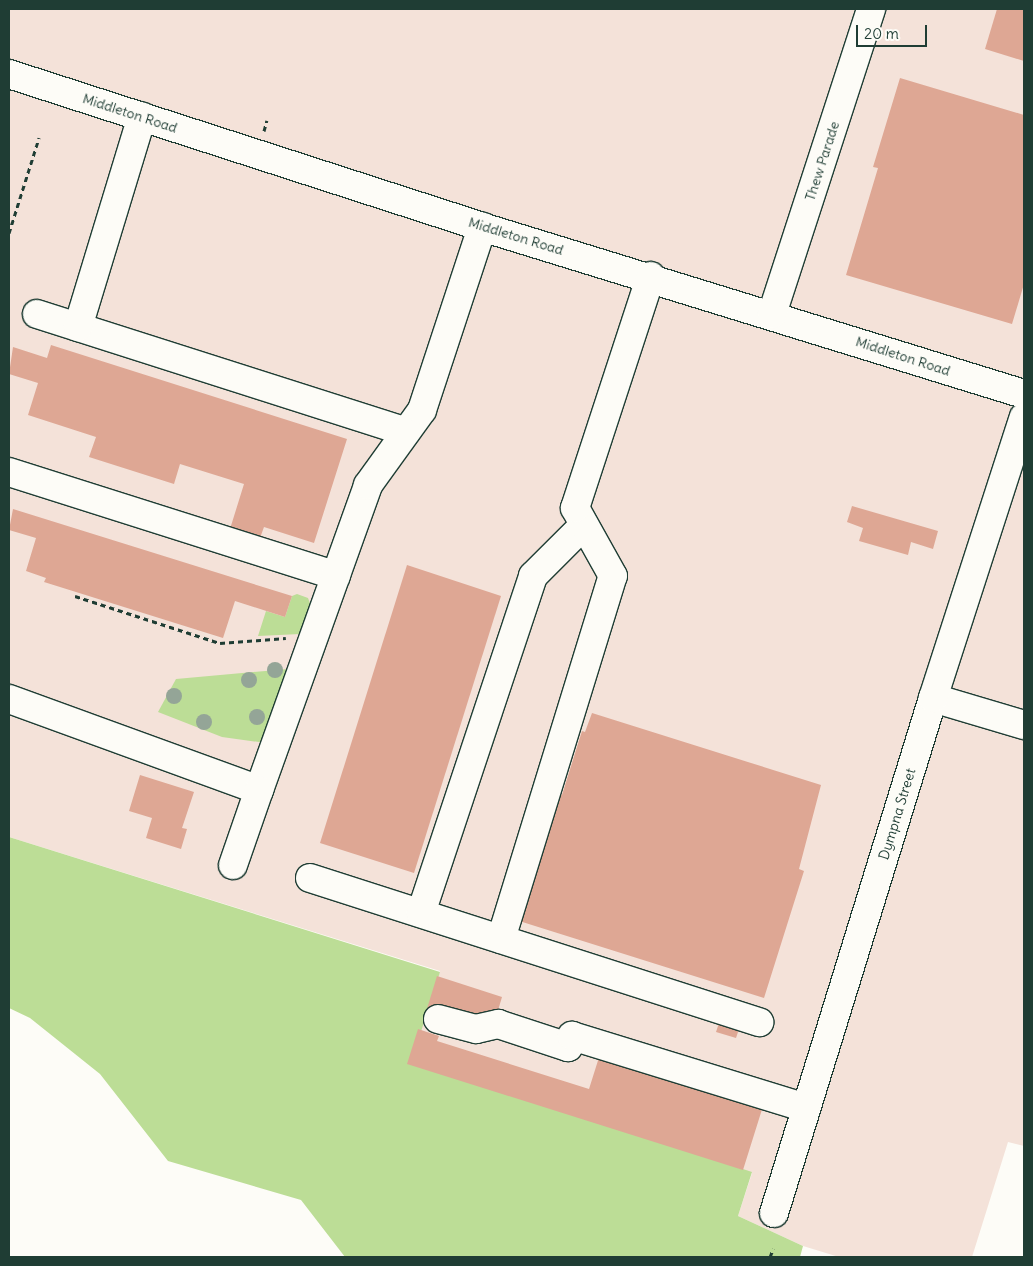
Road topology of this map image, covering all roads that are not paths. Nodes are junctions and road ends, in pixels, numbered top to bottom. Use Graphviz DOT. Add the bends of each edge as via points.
graph roads {
  1 [pos="871,9"];
  2 [pos="11,83"];
  3 [pos="142,116"];
  4 [pos="482,227"];
  5 [pos="650,276"];
  6 [pos="37,314"];
  7 [pos="772,314"];
  8 [pos="78,327"];
  9 [pos="1024,394"];
  10 [pos="1024,417"];
  11 [pos="406,432"];
  12 [pos="1024,452"];
  13 [pos="9,472"];
  14 [pos="1006,473"];
  15 [pos="584,525"];
  16 [pos="336,576"];
  17 [pos="933,698"];
  18 [pos="9,699"];
  19 [pos="1024,725"];
  20 [pos="259,790"];
  21 [pos="233,865"];
  22 [pos="310,878"];
  23 [pos="421,913"];
  24 [pos="501,939"];
  25 [pos="438,1019"];
  26 [pos="759,1022"];
  27 [pos="806,1108"];
  28 [pos="774,1213"];
  1 -- 7 [label="street, Thew Parade"];
  2 -- 3 [label="street, Middleton Road"];
  3 -- 4 [label="street, Middleton Road"];
  3 -- 8 [label="street"];
  4 -- 5 [label="street, Middleton Road"];
  4 -- 11 [label="street" via="422,410"];
  5 -- 7 [label="street, Middleton Road"];
  5 -- 15 [label="street" via="574,508"];
  6 -- 8 [label="street"];
  7 -- 9 [label="street, Middleton Road"];
  8 -- 11 [label="street"];
  10 -- 14 [label="street, Dympna Street"];
  11 -- 16 [label="street" via="368,485"];
  12 -- 14 [label="street"];
  13 -- 16 [label="street"];
  14 -- 17 [label="street, Dympna Street"];
  15 -- 23 [label="street" via="533,576"];
  15 -- 24 [label="street" via="614,576"];
  16 -- 20 [label="street"];
  17 -- 19 [label="street"];
  17 -- 27 [label="street, Dympna Street"];
  18 -- 20 [label="street"];
  20 -- 21 [label="street"];
  22 -- 23 [label="street"];
  23 -- 24 [label="street"];
  24 -- 26 [label="street"];
  25 -- 27 [label="street" via="476,1030 498,1024 568,1047 572,1036"];
  27 -- 28 [label="street, Dympna Street"];
}
